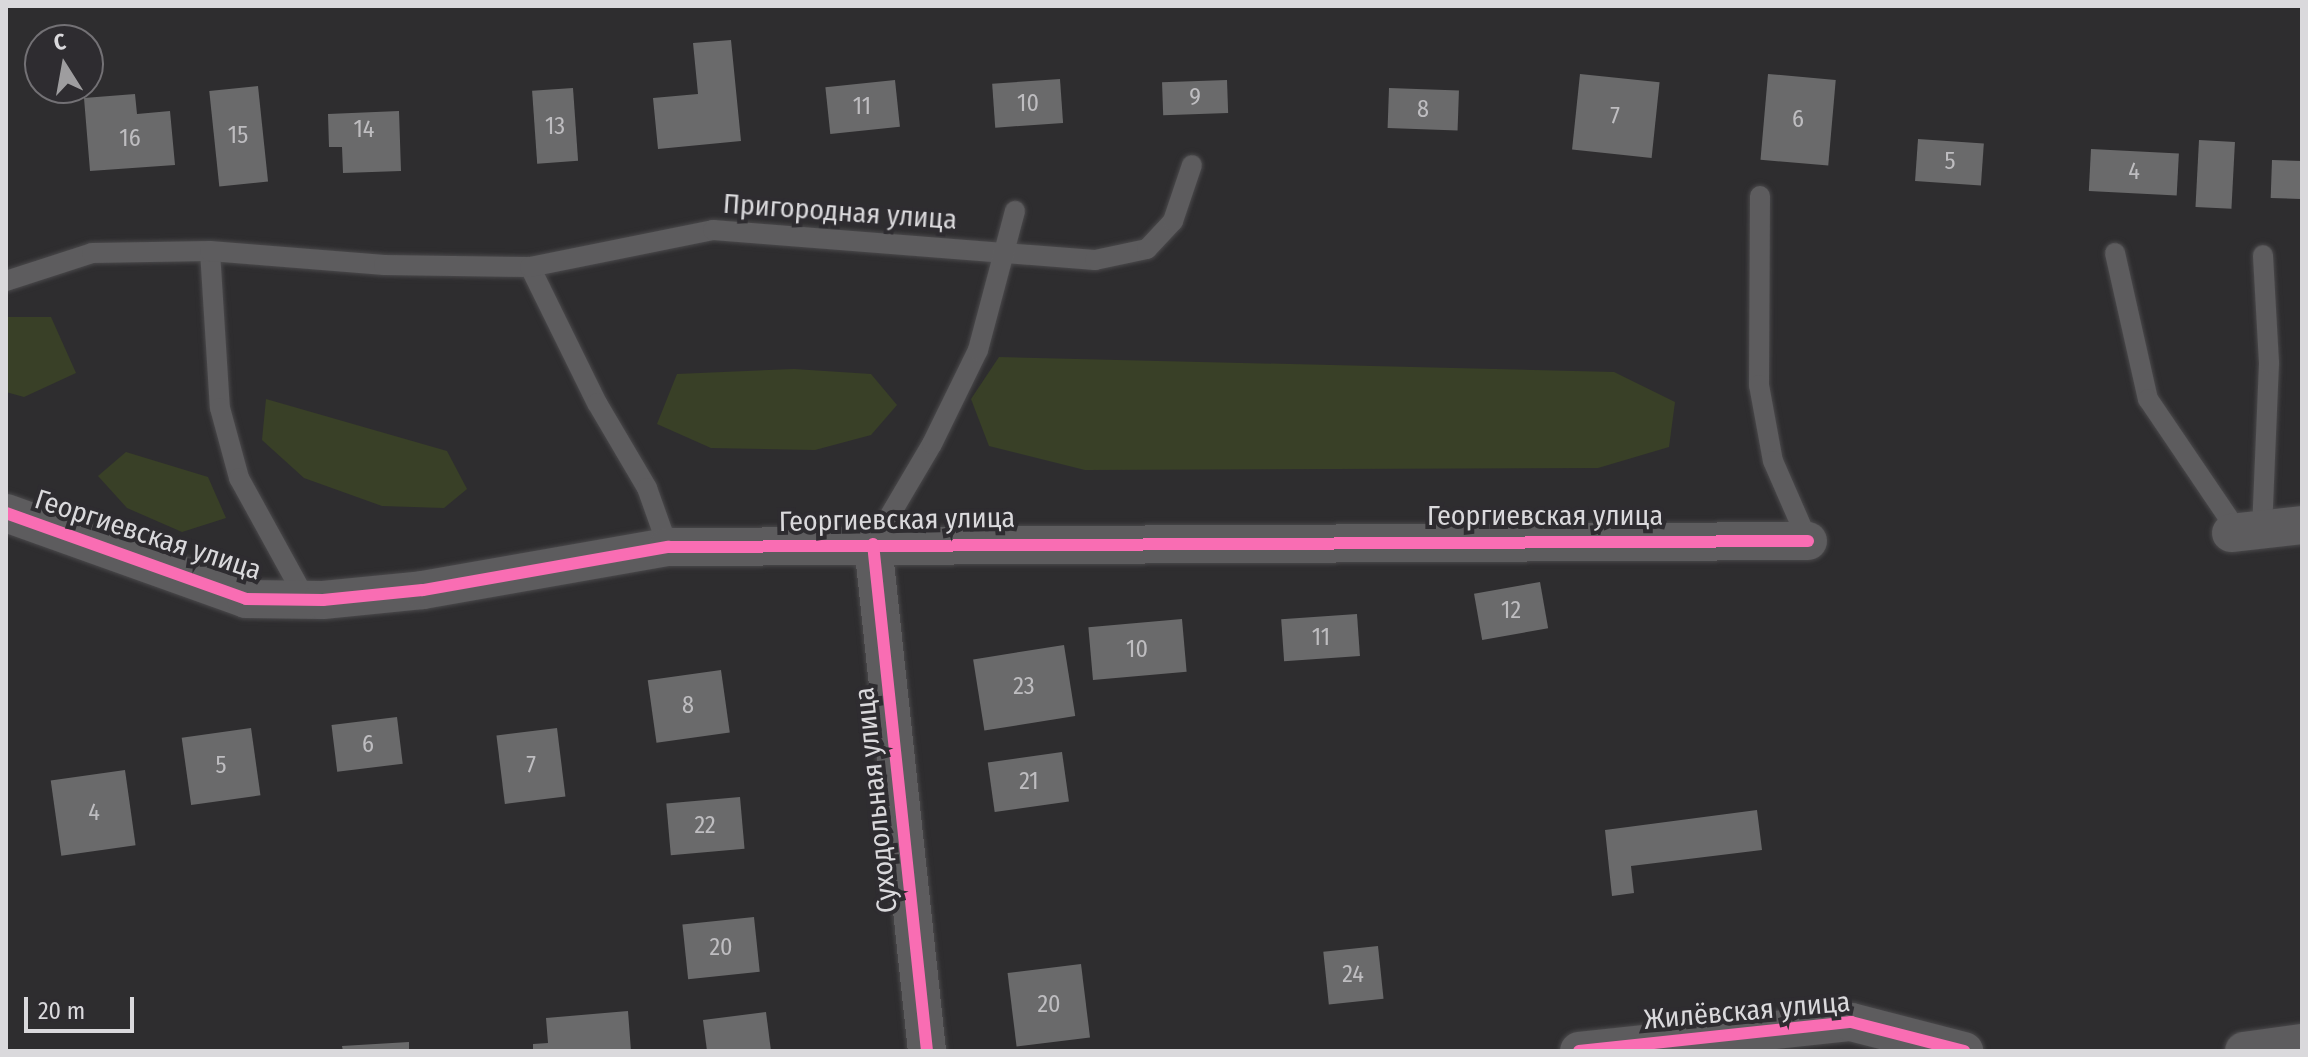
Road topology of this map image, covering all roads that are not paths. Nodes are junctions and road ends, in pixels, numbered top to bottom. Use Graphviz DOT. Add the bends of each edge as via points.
graph roads {
  1 [pos="1192,165"];
  2 [pos="1760,196"];
  3 [pos="1015,211"];
  4 [pos="210,251"];
  5 [pos="1004,252"];
  6 [pos="2115,253"];
  7 [pos="2263,255"];
  8 [pos="530,267"];
  9 [pos="6,281"];
  10 [pos="6,513"];
  11 [pos="2302,525"];
  12 [pos="2244,531"];
  13 [pos="1808,541"];
  14 [pos="873,544"];
  15 [pos="668,547"];
  16 [pos="306,600"];
  17 [pos="2302,1043"];
  18 [pos="927,1051"];
  19 [pos="1579,1051"];
  20 [pos="1964,1051"];
  21 [pos="2244,1051"];
  1 -- 5 [label="lane, Пригородная улица" via="1173,221 1147,249 1095,260"];
  2 -- 13 [label="lane" via="1759,385 1773,461"];
  3 -- 5 [label="lane"];
  4 -- 8 [label="lane, Пригородная улица" via="384,265"];
  4 -- 9 [label="lane, Пригородная улица" via="92,253"];
  4 -- 16 [label="lane" via="220,408 239,478"];
  5 -- 8 [label="lane, Пригородная улица" via="713,230"];
  5 -- 14 [label="lane" via="978,350 932,444"];
  6 -- 12 [label="lane" via="2148,399"];
  7 -- 12 [label="lane" via="2269,363"];
  8 -- 15 [label="lane" via="590,391 647,488"];
  10 -- 16 [label="street, Георгиевская улица" via="246,599"];
  11 -- 12 [label="street"];
  13 -- 14 [label="street, Георгиевская улица"];
  14 -- 15 [label="street, Георгиевская улица"];
  14 -- 18 [label="street, Суходольная улица"];
  15 -- 16 [label="street, Георгиевская улица" via="423,590"];
  17 -- 21 [label="street"];
  19 -- 20 [label="street, Жилёвская улица" via="1851,1022"];
}
